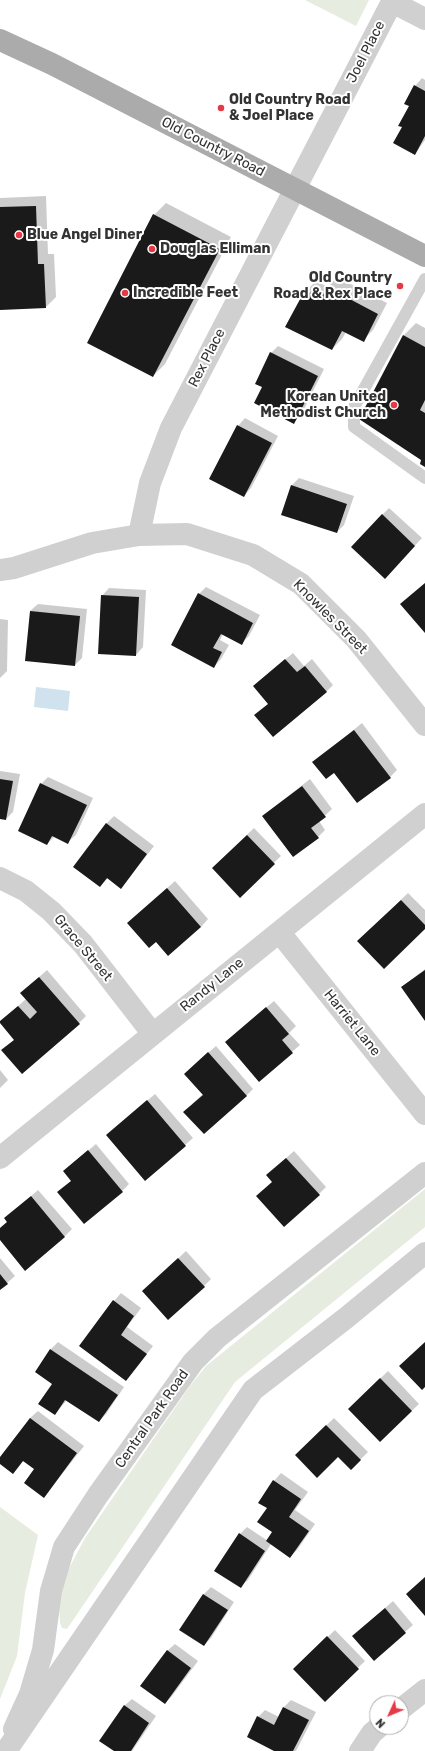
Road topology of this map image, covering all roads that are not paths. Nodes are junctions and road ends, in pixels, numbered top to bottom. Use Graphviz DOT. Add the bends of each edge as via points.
graph roads {
  1 [pos="392,1"];
  2 [pos="425,19"];
  3 [pos="0,40"];
  4 [pos="295,189"];
  5 [pos="425,256"];
  6 [pos="425,279"];
  7 [pos="425,478"];
  8 [pos="139,535"];
  9 [pos="0,570"];
  10 [pos="425,725"];
  11 [pos="425,814"];
  12 [pos="0,878"];
  13 [pos="280,933"];
  14 [pos="152,1034"];
  15 [pos="425,1114"];
  16 [pos="0,1158"];
  17 [pos="425,1173"];
  18 [pos="425,1253"];
  19 [pos="425,1690"];
  20 [pos="409,1703"];
  21 [pos="371,1735"];
  22 [pos="5,1751"];
  23 [pos="360,1751"];
  1 -- 2 [label="street"];
  1 -- 4 [label="street, Joel Place"];
  3 -- 4 [label="main road, Old Country Road" via="52,64"];
  4 -- 5 [label="main road, Old Country Road"];
  4 -- 8 [label="street, Rex Place" via="171,428 150,482"];
  6 -- 7 [label="lane" via="354,407 354,427"];
  8 -- 9 [label="street, Knowles Street" via="92,543 14,568"];
  8 -- 10 [label="street, Knowles Street" via="187,534 253,555 301,584 356,639"];
  11 -- 13 [label="street, Randy Lane"];
  12 -- 14 [label="street, Grace Street" via="26,891 52,911 83,944"];
  13 -- 14 [label="street, Randy Lane" via="250,954"];
  13 -- 15 [label="street, Harriet Lane"];
  14 -- 16 [label="street, Randy Lane"];
  17 -- 22 [label="street, Central Park Road" via="217,1338 193,1362 64,1547 51,1591 43,1650 30,1694"];
  18 -- 22 [label="street, Central Park Road" via="252,1390"];
  19 -- 20 [label="street"];
  21 -- 23 [label="street"];
}
